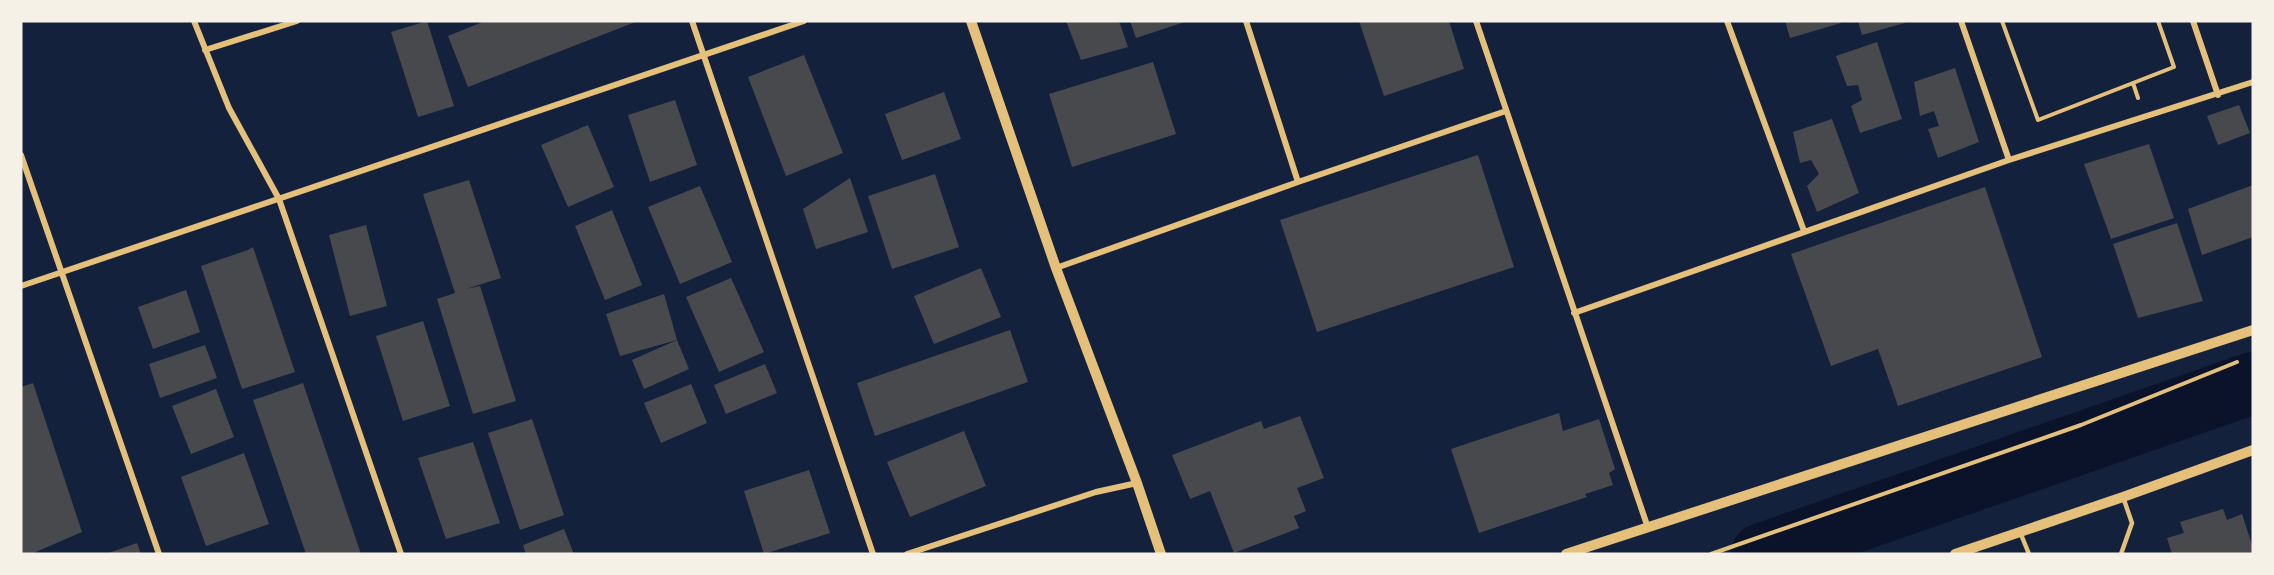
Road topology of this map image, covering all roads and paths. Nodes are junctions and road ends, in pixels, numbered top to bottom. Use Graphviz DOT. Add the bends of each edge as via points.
graph roads {
  1 [pos="194,21"];
  2 [pos="297,21"];
  3 [pos="692,21"];
  4 [pos="804,21"];
  5 [pos="971,21"];
  6 [pos="1246,21"];
  7 [pos="1476,21"];
  8 [pos="1727,21"];
  9 [pos="1962,21"];
  10 [pos="2002,21"];
  11 [pos="2158,21"];
  12 [pos="2193,21"];
  13 [pos="205,50"];
  14 [pos="704,56"];
  15 [pos="2253,82"];
  16 [pos="2133,83"];
  17 [pos="2218,95"];
  18 [pos="2140,105"];
  19 [pos="1506,111"];
  20 [pos="21,155"];
  21 [pos="2009,160"];
  22 [pos="1298,182"];
  23 [pos="279,199"];
  24 [pos="1804,231"];
  25 [pos="1056,268"];
  26 [pos="60,272"];
  27 [pos="21,286"];
  28 [pos="1574,313"];
  29 [pos="2253,330"];
  30 [pos="2238,362"];
  31 [pos="2253,450"];
  32 [pos="1137,483"];
  33 [pos="2123,497"];
  34 [pos="1648,528"];
  35 [pos="2020,532"];
  36 [pos="159,554"];
  37 [pos="401,554"];
  38 [pos="873,554"];
  39 [pos="907,554"];
  40 [pos="1161,554"];
  41 [pos="1566,554"];
  42 [pos="1711,554"];
  43 [pos="1955,554"];
  44 [pos="2029,554"];
  45 [pos="2121,554"];
  1 -- 13 [label="street"];
  2 -- 13 [label="street"];
  3 -- 14 [label="street"];
  4 -- 14 [label="street"];
  5 -- 25 [label="street"];
  6 -- 22 [label="street"];
  7 -- 19 [label="street"];
  8 -- 24 [label="street"];
  9 -- 21 [label="street"];
  10 -- 16 [label="path" via="2038,120"];
  11 -- 16 [label="path" via="2174,67"];
  12 -- 17 [label="street"];
  13 -- 23 [label="street" via="229,108"];
  14 -- 23 [label="street"];
  14 -- 38 [label="street"];
  15 -- 17 [label="street"];
  16 -- 18 [label="path"];
  17 -- 21 [label="street"];
  19 -- 22 [label="street"];
  19 -- 28 [label="street"];
  20 -- 26 [label="street"];
  21 -- 24 [label="street"];
  22 -- 25 [label="street"];
  23 -- 26 [label="street"];
  23 -- 37 [label="street"];
  24 -- 28 [label="street"];
  25 -- 32 [label="street"];
  26 -- 27 [label="street"];
  26 -- 36 [label="street"];
  28 -- 34 [label="street"];
  29 -- 34 [label="street"];
  30 -- 42 [label="path" via="2081,425"];
  31 -- 33 [label="street"];
  32 -- 39 [label="street" via="1096,492"];
  32 -- 40 [label="street"];
  33 -- 35 [label="street"];
  33 -- 45 [label="lane" via="2132,523"];
  34 -- 41 [label="street"];
  35 -- 43 [label="street"];
  35 -- 44 [label="lane"];
}
